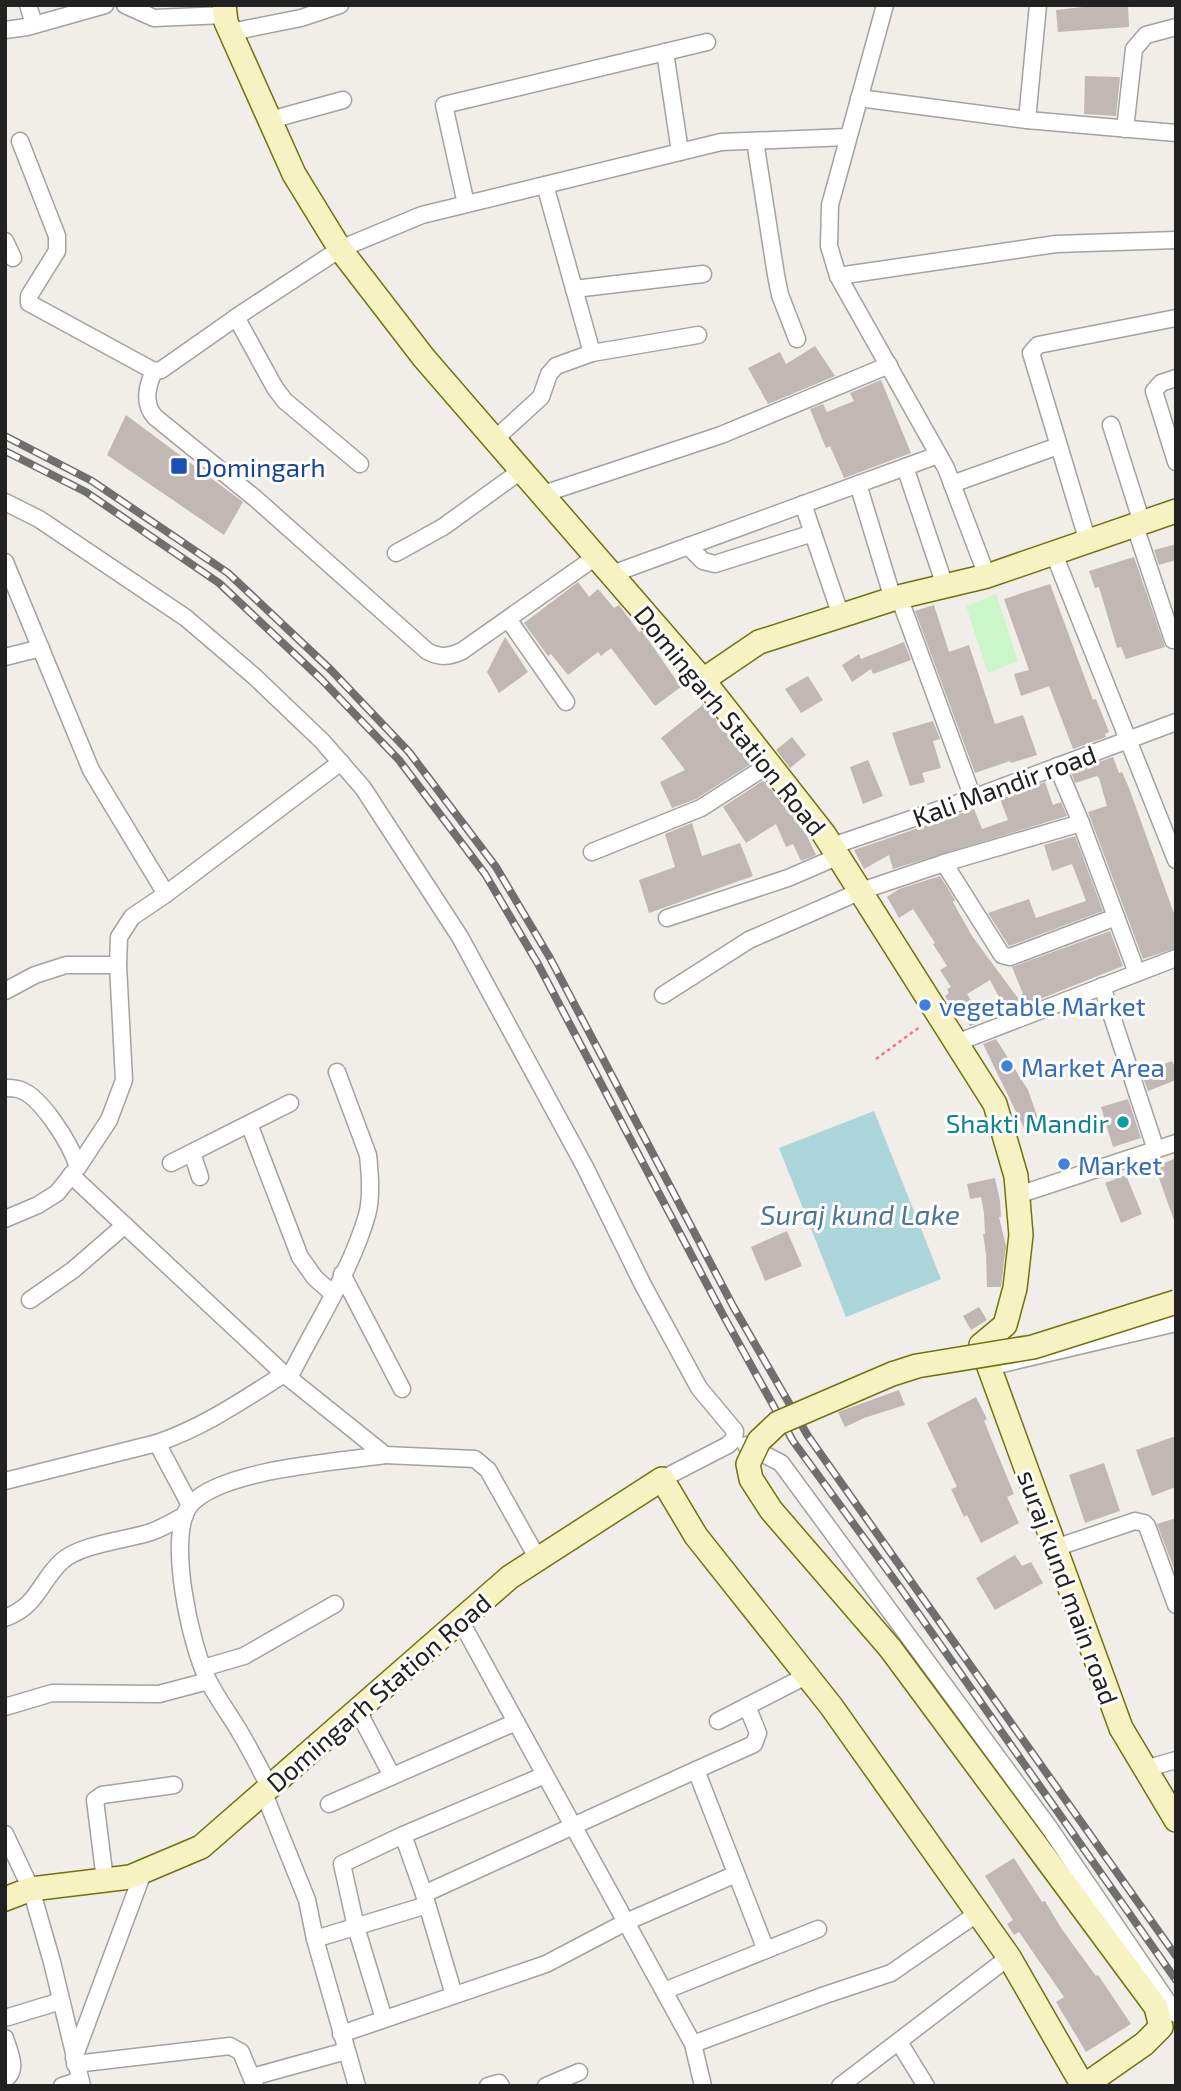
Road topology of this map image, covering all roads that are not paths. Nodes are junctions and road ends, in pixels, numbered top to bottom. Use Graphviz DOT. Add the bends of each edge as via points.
graph roads {
  1 [pos="29,5"];
  2 [pos="105,5"];
  3 [pos="125,5"];
  4 [pos="340,5"];
  5 [pos="885,5"];
  6 [pos="1038,5"];
  7 [pos="227,17"];
  8 [pos="34,24"];
  9 [pos="1176,27"];
  10 [pos="5,30"];
  11 [pos="707,42"];
  12 [pos="665,52"];
  13 [pos="859,98"];
  14 [pos="343,100"];
  15 [pos="270,120"];
  16 [pos="1027,120"];
  17 [pos="1125,129"];
  18 [pos="1176,133"];
  19 [pos="848,137"];
  20 [pos="20,141"];
  21 [pos="755,141"];
  22 [pos="680,152"];
  23 [pos="545,185"];
  24 [pos="466,204"];
  25 [pos="1176,240"];
  26 [pos="5,241"];
  27 [pos="340,249"];
  28 [pos="13,258"];
  29 [pos="703,274"];
  30 [pos="838,276"];
  31 [pos="574,289"];
  32 [pos="236,317"];
  33 [pos="1176,318"];
  34 [pos="698,335"];
  35 [pos="797,339"];
  36 [pos="592,353"];
  37 [pos="889,365"];
  38 [pos="151,378"];
  39 [pos="1176,378"];
  40 [pos="1111,425"];
  41 [pos="495,439"];
  42 [pos="1058,446"];
  43 [pos="938,455"];
  44 [pos="1176,462"];
  45 [pos="360,464"];
  46 [pos="905,467"];
  47 [pos="522,470"];
  48 [pos="858,484"];
  49 [pos="952,484"];
  50 [pos="543,494"];
  51 [pos="5,502"];
  52 [pos="803,504"];
  53 [pos="1176,511"];
  54 [pos="1138,524"];
  55 [pos="813,533"];
  56 [pos="1088,542"];
  57 [pos="688,546"];
  58 [pos="396,553"];
  59 [pos="1054,554"];
  60 [pos="597,556"];
  61 [pos="5,562"];
  62 [pos="612,574"];
  63 [pos="986,576"];
  64 [pos="945,586"];
  65 [pos="896,598"];
  66 [pos="841,615"];
  67 [pos="508,619"];
  68 [pos="1173,640"];
  69 [pos="41,648"];
  70 [pos="5,657"];
  71 [pos="703,680"];
  72 [pos="566,702"];
  73 [pos="1176,722"];
  74 [pos="1128,739"];
  75 [pos="341,762"];
  76 [pos="770,764"];
  77 [pos="1057,766"];
  78 [pos="972,798"];
  79 [pos="1081,823"];
  80 [pos="835,851"];
  81 [pos="592,852"];
  82 [pos="1176,860"];
  83 [pos="944,863"];
  84 [pos="861,891"];
  85 [pos="166,894"];
  86 [pos="1116,917"];
  87 [pos="667,918"];
  88 [pos="1176,958"];
  89 [pos="118,965"];
  90 [pos="1137,973"];
  91 [pos="1102,986"];
  92 [pos="5,991"];
  93 [pos="663,995"];
  94 [pos="956,1043"];
  95 [pos="337,1072"];
  96 [pos="5,1088"];
  97 [pos="290,1103"];
  98 [pos="248,1124"];
  99 [pos="1176,1143"];
  100 [pos="1156,1150"];
  101 [pos="192,1153"];
  102 [pos="171,1163"];
  103 [pos="75,1171"];
  104 [pos="200,1177"];
  105 [pos="1018,1195"];
  106 [pos="5,1219"];
  107 [pos="125,1226"];
  108 [pos="342,1274"];
  109 [pos="332,1293"];
  110 [pos="30,1300"];
  111 [pos="1176,1302"];
  112 [pos="1176,1323"];
  113 [pos="981,1345"];
  114 [pos="989,1367"];
  115 [pos="286,1376"];
  116 [pos="402,1389"];
  117 [pos="828,1391"];
  118 [pos="734,1439"];
  119 [pos="157,1443"];
  120 [pos="385,1455"];
  121 [pos="663,1479"];
  122 [pos="5,1481"];
  123 [pos="187,1510"];
  124 [pos="1055,1548"];
  125 [pos="538,1559"];
  126 [pos="335,1604"];
  127 [pos="1176,1605"];
  128 [pos="5,1618"];
  129 [pos="460,1620"];
  130 [pos="205,1674"];
  131 [pos="808,1675"];
  132 [pos="747,1706"];
  133 [pos="5,1707"];
  134 [pos="357,1709"];
  135 [pos="718,1721"];
  136 [pos="516,1722"];
  137 [pos="1176,1760"];
  138 [pos="1145,1769"];
  139 [pos="696,1770"];
  140 [pos="545,1775"];
  141 [pos="392,1776"];
  142 [pos="174,1785"];
  143 [pos="266,1789"];
  144 [pos="329,1804"];
  145 [pos="1176,1820"];
  146 [pos="572,1825"];
  147 [pos="5,1834"];
  148 [pos="403,1835"];
  149 [pos="145,1870"];
  150 [pos="736,1874"];
  151 [pos="105,1880"];
  152 [pos="31,1889"];
  153 [pos="5,1899"];
  154 [pos="425,1899"];
  155 [pos="978,1913"];
  156 [pos="626,1922"];
  157 [pos="356,1927"];
  158 [pos="818,1929"];
  159 [pos="315,1939"];
  160 [pos="766,1950"];
  161 [pos="1009,1957"];
  162 [pos="664,1991"];
  163 [pos="454,1995"];
  164 [pos="61,2001"];
  165 [pos="1176,2014"];
  166 [pos="5,2018"];
  167 [pos="384,2019"];
  168 [pos="341,2034"];
  169 [pos="5,2038"];
  170 [pos="899,2042"];
  171 [pos="693,2044"];
  172 [pos="346,2051"];
  173 [pos="74,2061"];
  174 [pos="579,2072"];
  175 [pos="7,2081"];
  176 [pos="254,2081"];
  177 [pos="81,2083"];
  178 [pos="62,2086"];
  179 [pos="357,2086"];
  180 [pos="488,2086"];
  181 [pos="501,2086"];
  182 [pos="546,2086"];
  183 [pos="703,2086"];
  184 [pos="840,2086"];
  185 [pos="926,2086"];
  186 [pos="1083,2086"];
  1 -- 8 [label="street"];
  2 -- 8 [label="street"];
  3 -- 7 [label="street" via="154,18"];
  4 -- 7 [label="street" via="301,18"];
  5 -- 13 [label="street"];
  6 -- 16 [label="street"];
  7 -- 15 [label="street, Domingarh Station Road"];
  8 -- 10 [label="street"];
  9 -- 17 [label="street" via="1146,36 1134,48"];
  11 -- 12 [label="street"];
  12 -- 22 [label="street"];
  12 -- 24 [label="street" via="444,105"];
  13 -- 16 [label="street"];
  13 -- 19 [label="street"];
  14 -- 15 [label="street"];
  15 -- 27 [label="street, Domingarh Station Road" via="294,174"];
  16 -- 17 [label="street"];
  17 -- 18 [label="street"];
  19 -- 21 [label="street"];
  19 -- 30 [label="street" via="830,205 830,246"];
  20 -- 38 [label="street" via="58,243 29,303"];
  21 -- 22 [label="street" via="720,142"];
  21 -- 35 [label="street" via="780,295"];
  22 -- 23 [label="street"];
  23 -- 24 [label="street"];
  23 -- 31 [label="street"];
  24 -- 27 [label="street" via="422,215"];
  25 -- 30 [label="street" via="1056,244"];
  26 -- 28 [label="street"];
  27 -- 32 [label="street"];
  27 -- 41 [label="street, Domingarh Station Road" via="424,358"];
  29 -- 31 [label="street"];
  30 -- 37 [label="street"];
  31 -- 36 [label="street"];
  32 -- 38 [label="street"];
  32 -- 45 [label="street" via="285,401"];
  33 -- 42 [label="street" via="1032,349"];
  34 -- 36 [label="street"];
  36 -- 41 [label="street" via="556,366 541,397"];
  37 -- 43 [label="street"];
  37 -- 50 [label="street" via="721,435"];
  38 -- 67 [label="street" via="148,405 155,417 256,499 427,651 438,657 459,652"];
  39 -- 44 [label="street" via="1154,391"];
  40 -- 54 [label="street"];
  41 -- 47 [label="street, Domingarh Station Road"];
  42 -- 49 [label="street"];
  42 -- 56 [label="street"];
  43 -- 46 [label="street"];
  43 -- 49 [label="street"];
  46 -- 48 [label="street"];
  46 -- 64 [label="street"];
  47 -- 50 [label="street, Domingarh Station Road"];
  47 -- 58 [label="street" via="443,527"];
  48 -- 52 [label="street"];
  48 -- 65 [label="street"];
  49 -- 63 [label="street"];
  50 -- 60 [label="street, Domingarh Station Road"];
  51 -- 75 [label="street" via="39,519 186,618 255,677"];
  52 -- 55 [label="street"];
  52 -- 57 [label="street"];
  53 -- 54 [label="street"];
  54 -- 56 [label="street"];
  54 -- 68 [label="street"];
  55 -- 57 [label="street" via="715,564 703,561"];
  55 -- 66 [label="street"];
  56 -- 59 [label="street"];
  57 -- 62 [label="street"];
  59 -- 63 [label="street"];
  59 -- 74 [label="street"];
  60 -- 62 [label="street, Domingarh Station Road"];
  60 -- 67 [label="street"];
  61 -- 69 [label="street"];
  62 -- 71 [label="street, Domingarh Station Road"];
  63 -- 64 [label="street"];
  64 -- 65 [label="street"];
  65 -- 66 [label="street"];
  65 -- 78 [label="street"];
  66 -- 71 [label="street" via="759,642"];
  67 -- 72 [label="street"];
  69 -- 70 [label="street"];
  69 -- 85 [label="street" via="92,770"];
  71 -- 76 [label="street, Domingarh Station Road"];
  73 -- 74 [label="street, Kali Mandir road"];
  74 -- 77 [label="street, Kali Mandir road"];
  74 -- 82 [label="street"];
  75 -- 85 [label="street"];
  75 -- 118 [label="street" via="370,798 460,937 699,1388 735,1431"];
  76 -- 80 [label="street, Domingarh Station Road"];
  76 -- 81 [label="street" via="701,808"];
  77 -- 78 [label="street, Kali Mandir road"];
  77 -- 79 [label="street"];
  78 -- 80 [label="street, Kali Mandir road"];
  79 -- 83 [label="street"];
  79 -- 86 [label="street"];
  80 -- 84 [label="street, Domingarh Station Road"];
  80 -- 87 [label="street, Kali Mandir road" via="788,878"];
  83 -- 84 [label="street"];
  83 -- 86 [label="street" via="1002,955 1010,957"];
  84 -- 93 [label="street" via="749,940"];
  84 -- 94 [label="street, Domingarh Station Road"];
  85 -- 89 [label="street" via="132,917 119,937"];
  86 -- 90 [label="street"];
  88 -- 90 [label="street"];
  89 -- 92 [label="street" via="66,965"];
  89 -- 103 [label="street" via="124,1080 109,1120"];
  90 -- 91 [label="street"];
  91 -- 94 [label="street"];
  91 -- 100 [label="street"];
  94 -- 105 [label="street, Domingarh Station Road" via="995,1104"];
  95 -- 108 [label="street" via="370,1169 368,1213"];
  96 -- 103 [label="street" via="18,1088 43,1110 67,1143"];
  97 -- 98 [label="street"];
  98 -- 101 [label="street"];
  98 -- 109 [label="street" via="300,1257"];
  99 -- 100 [label="street"];
  100 -- 105 [label="street"];
  101 -- 102 [label="street"];
  101 -- 104 [label="street"];
  103 -- 106 [label="street" via="57,1193"];
  103 -- 107 [label="street"];
  105 -- 113 [label="street, Domingarh Station Road" via="1021,1235 1015,1288 1005,1325"];
  107 -- 110 [label="street"];
  107 -- 115 [label="street"];
  108 -- 109 [label="street"];
  108 -- 116 [label="street"];
  109 -- 115 [label="street"];
  111 -- 186 [label="street, bridge" via="1033,1347 892,1374 778,1423 759,1441 748,1464 751,1479 771,1510 890,1648 1156,2007 1161,2027"];
  112 -- 114 [label="street"];
  113 -- 114 [label="street, suraj kund main road"];
  113 -- 117 [label="street" via="897,1365"];
  114 -- 124 [label="street, suraj kund main road"];
  115 -- 119 [label="street" via="201,1426"];
  115 -- 120 [label="street"];
  118 -- 121 [label="street, Domingarh Station Road"];
  118 -- 165 [label="street" via="781,1463 1048,1826"];
  119 -- 122 [label="street"];
  119 -- 123 [label="street"];
  120 -- 123 [label="street" via="270,1471 215,1487"];
  120 -- 125 [label="street" via="475,1459 488,1470"];
  121 -- 125 [label="street, Domingarh Station Road"];
  121 -- 131 [label="street" via="696,1536"];
  123 -- 128 [label="street" via="153,1532 63,1559 34,1599"];
  123 -- 130 [label="street" via="180,1529 182,1588"];
  124 -- 127 [label="street" via="1136,1521 1144,1523"];
  124 -- 138 [label="street, suraj kund main road" via="1121,1728"];
  125 -- 129 [label="street, Domingarh Station Road"];
  126 -- 130 [label="street"];
  129 -- 134 [label="street, Domingarh Station Road"];
  129 -- 136 [label="street"];
  130 -- 133 [label="street" via="159,1694 52,1693"];
  130 -- 143 [label="street" via="241,1734"];
  131 -- 132 [label="street"];
  131 -- 155 [label="street"];
  132 -- 135 [label="street"];
  132 -- 139 [label="street" via="758,1733 754,1744"];
  134 -- 141 [label="street"];
  134 -- 143 [label="street, Domingarh Station Road"];
  136 -- 140 [label="street"];
  136 -- 141 [label="street"];
  137 -- 138 [label="street"];
  138 -- 145 [label="street, suraj kund main road"];
  139 -- 146 [label="street"];
  139 -- 150 [label="street"];
  140 -- 146 [label="street"];
  140 -- 148 [label="street"];
  141 -- 144 [label="street"];
  142 -- 151 [label="street" via="102,1795 95,1800"];
  143 -- 149 [label="street, Domingarh Station Road" via="201,1847"];
  143 -- 159 [label="street" via="304,1892"];
  146 -- 154 [label="street"];
  146 -- 156 [label="street"];
  147 -- 152 [label="street"];
  148 -- 154 [label="street"];
  148 -- 157 [label="street" via="342,1864"];
  149 -- 151 [label="street, Domingarh Station Road"];
  149 -- 173 [label="street"];
  150 -- 156 [label="street"];
  150 -- 160 [label="street"];
  151 -- 152 [label="street, Domingarh Station Road"];
  152 -- 153 [label="street, Domingarh Station Road"];
  152 -- 164 [label="street"];
  154 -- 157 [label="street"];
  154 -- 163 [label="street"];
  155 -- 161 [label="street"];
  155 -- 171 [label="street" via="891,1973"];
  156 -- 162 [label="street"];
  156 -- 163 [label="street" via="546,1964"];
  157 -- 159 [label="street"];
  157 -- 167 [label="street"];
  158 -- 160 [label="street"];
  159 -- 168 [label="street"];
  160 -- 162 [label="street"];
  161 -- 170 [label="street"];
  161 -- 186 [label="street"];
  162 -- 171 [label="street"];
  163 -- 167 [label="street"];
  164 -- 166 [label="street"];
  164 -- 173 [label="street"];
  167 -- 168 [label="street"];
  168 -- 172 [label="street"];
  169 -- 175 [label="street" via="13,2069"];
  170 -- 184 [label="street"];
  170 -- 185 [label="street"];
  171 -- 183 [label="street"];
  172 -- 176 [label="street"];
  172 -- 179 [label="street"];
  173 -- 176 [label="street" via="230,2046 241,2052"];
  173 -- 177 [label="street"];
  174 -- 182 [label="street"];
  177 -- 178 [label="street"];
  180 -- 181 [label="street"];
}
